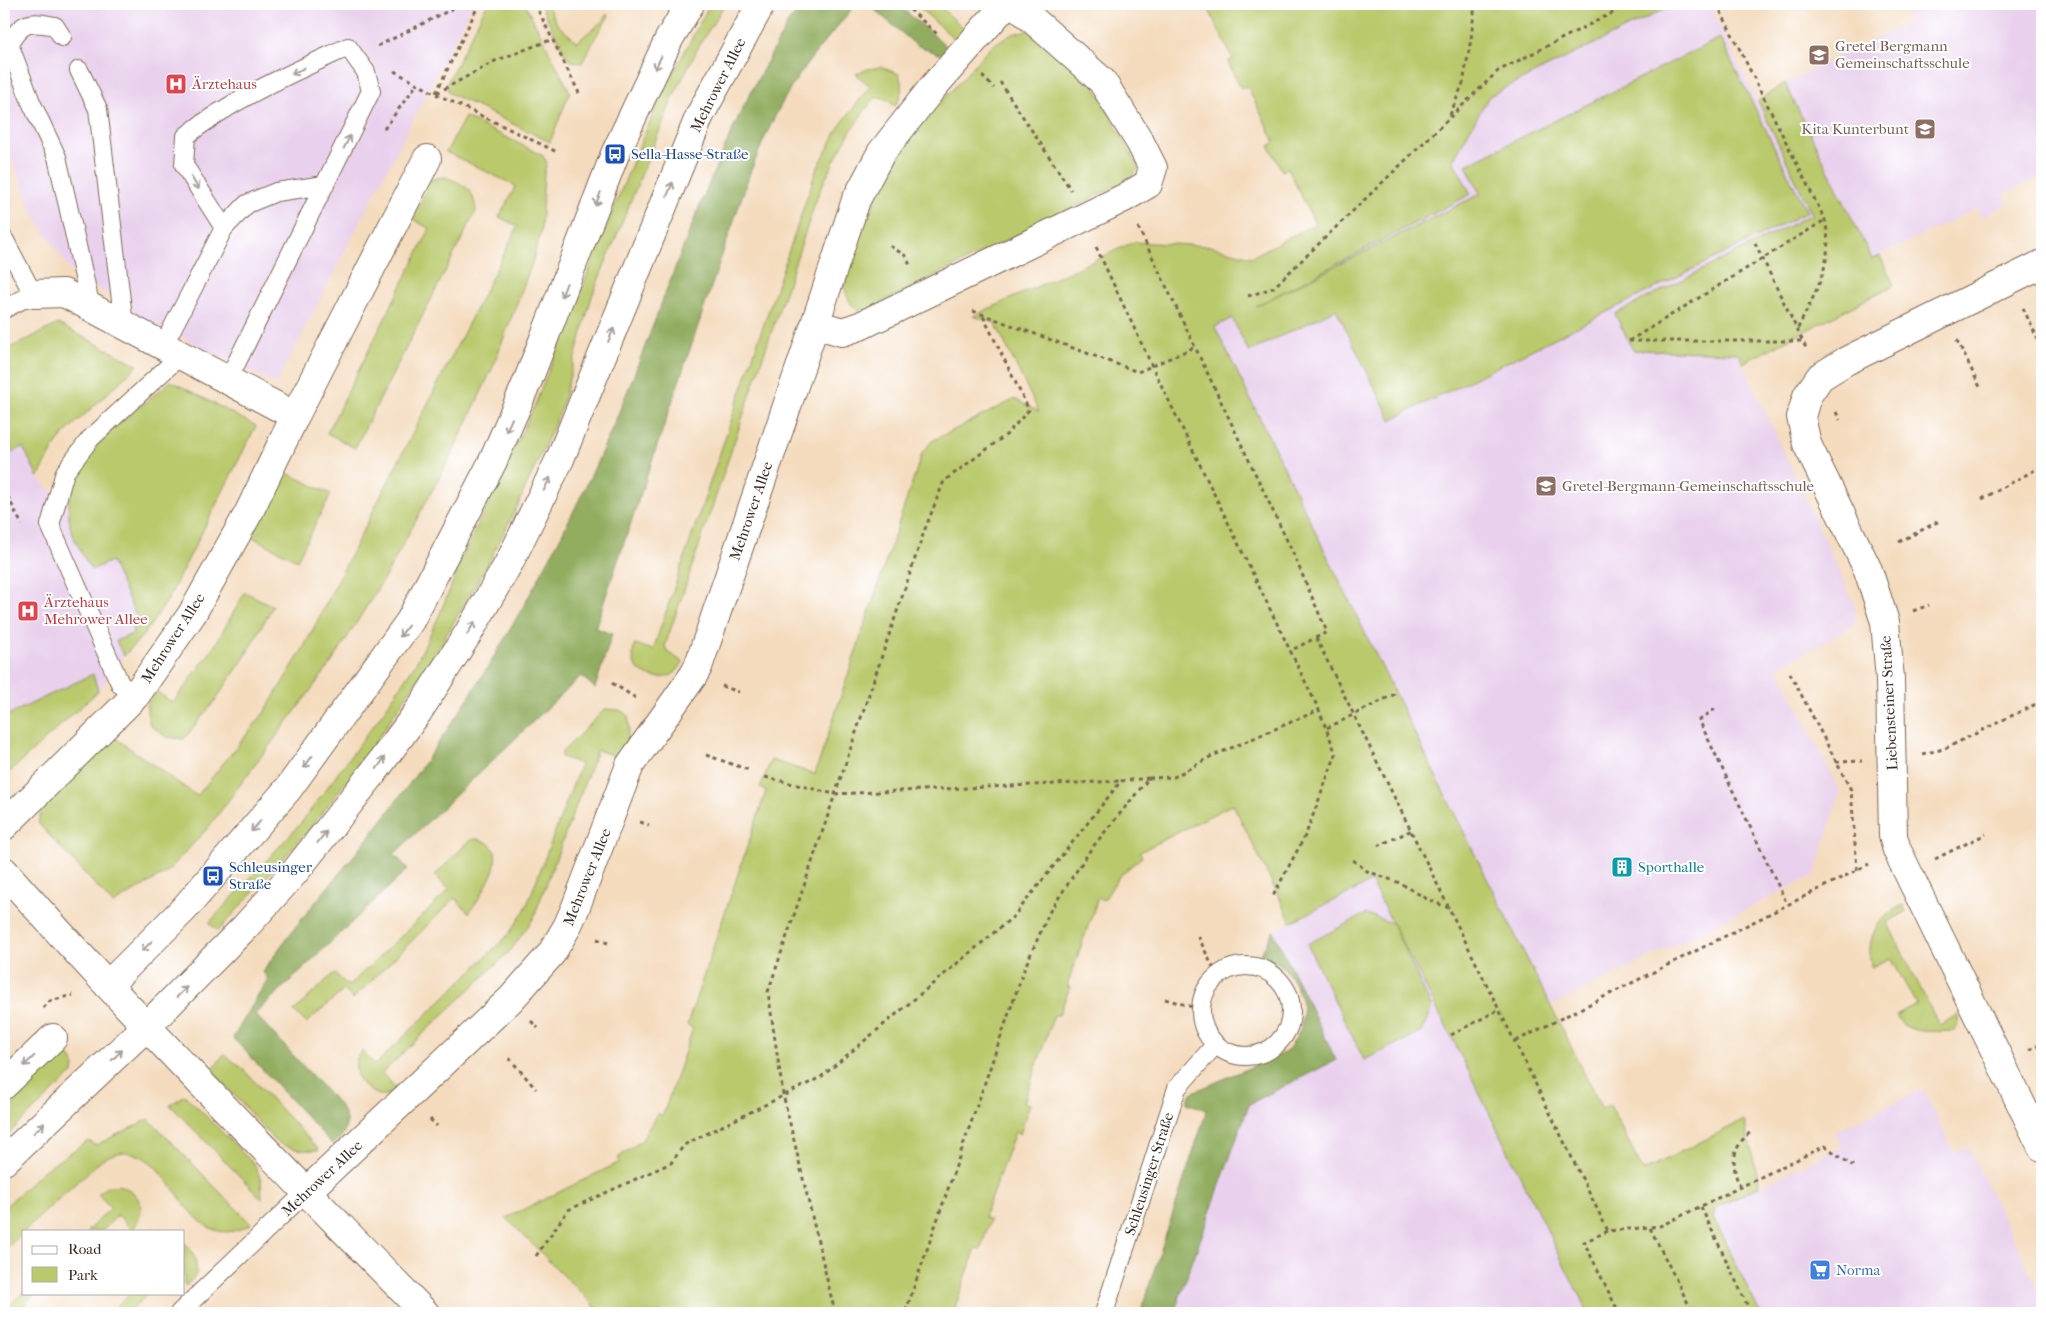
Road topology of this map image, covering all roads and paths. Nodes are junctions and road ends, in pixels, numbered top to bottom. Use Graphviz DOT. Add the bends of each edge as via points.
graph roads {
  1 [pos="462,4"];
  2 [pos="479,4"];
  3 [pos="535,4"];
  4 [pos="690,4"];
  5 [pos="762,4"];
  6 [pos="1006,4"];
  7 [pos="1015,4"];
  8 [pos="1475,4"];
  9 [pos="1630,4"];
  10 [pos="1717,4"];
  11 [pos="62,37"];
  12 [pos="392,38"];
  13 [pos="553,39"];
  14 [pos="79,70"];
  15 [pos="406,78"];
  16 [pos="1000,82"];
  17 [pos="579,93"];
  18 [pos="436,94"];
  19 [pos="1449,118"];
  20 [pos="557,152"];
  21 [pos="427,159"];
  22 [pos="325,185"];
  23 [pos="1124,198"];
  24 [pos="1088,215"];
  25 [pos="1825,220"];
  26 [pos="224,228"];
  27 [pos="4,240"];
  28 [pos="1755,243"];
  29 [pos="1762,258"];
  30 [pos="2042,264"];
  31 [pos="2009,281"];
  32 [pos="33,294"];
  33 [pos="1248,296"];
  34 [pos="91,308"];
  35 [pos="4,309"];
  36 [pos="972,311"];
  37 [pos="1944,313"];
  38 [pos="982,314"];
  39 [pos="815,324"];
  40 [pos="124,325"];
  41 [pos="1797,330"];
  42 [pos="1803,341"];
  43 [pos="1195,347"];
  44 [pos="2042,348"];
  45 [pos="172,351"];
  46 [pos="1152,366"];
  47 [pos="1820,377"];
  48 [pos="228,380"];
  49 [pos="1980,387"];
  50 [pos="295,416"];
  51 [pos="2042,466"];
  52 [pos="4,489"];
  53 [pos="8,497"];
  54 [pos="1982,499"];
  55 [pos="1941,520"];
  56 [pos="1899,542"];
  57 [pos="1316,638"];
  58 [pos="1290,651"];
  59 [pos="1790,673"];
  60 [pos="612,683"];
  61 [pos="1395,694"];
  62 [pos="136,695"];
  63 [pos="2042,701"];
  64 [pos="647,704"];
  65 [pos="2036,704"];
  66 [pos="2042,705"];
  67 [pos="1715,709"];
  68 [pos="1319,710"];
  69 [pos="1354,714"];
  70 [pos="1327,728"];
  71 [pos="1944,749"];
  72 [pos="706,755"];
  73 [pos="749,770"];
  74 [pos="765,776"];
  75 [pos="1149,778"];
  76 [pos="1121,781"];
  77 [pos="834,794"];
  78 [pos="4,826"];
  79 [pos="1412,830"];
  80 [pos="1986,834"];
  81 [pos="1378,846"];
  82 [pos="1353,860"];
  83 [pos="4,871"];
  84 [pos="1908,873"];
  85 [pos="1272,898"];
  86 [pos="1787,904"];
  87 [pos="1451,909"];
  88 [pos="1198,936"];
  89 [pos="1217,976"];
  90 [pos="108,985"];
  91 [pos="1165,999"];
  92 [pos="1200,1009"];
  93 [pos="1500,1009"];
  94 [pos="147,1026"];
  95 [pos="1451,1035"];
  96 [pos="53,1038"];
  97 [pos="1516,1041"];
  98 [pos="1215,1046"];
  99 [pos="509,1058"];
  100 [pos="4,1085"];
  101 [pos="536,1089"];
  102 [pos="783,1094"];
  103 [pos="1751,1132"];
  104 [pos="2042,1146"];
  105 [pos="4,1161"];
  106 [pos="1853,1166"];
  107 [pos="1740,1187"];
  108 [pos="305,1193"];
  109 [pos="1701,1207"];
  110 [pos="1650,1228"];
  111 [pos="1608,1231"];
  112 [pos="536,1256"];
  113 [pos="179,1313"];
  114 [pos="424,1313"];
  115 [pos="835,1313"];
  116 [pos="905,1313"];
  117 [pos="1104,1313"];
  118 [pos="1619,1313"];
  119 [pos="1693,1313"];
  120 [pos="1751,1313"];
  1 -- 12 [label="path"];
  2 -- 18 [label="path"];
  3 -- 13 [label="path"];
  4 -- 90 [label="street, one-way" via="615,154 532,371 493,460 410,621 288,789 184,909"];
  94 -- 5 [label="street, Mehrower Allee, one-way" via="245,928 294,873 412,719 468,632 510,561 560,459 700,115"];
  6 -- 39 [label="street, Mehrower Allee" via="881,152 856,200"];
  7 -- 23 [label="street" via="1102,81 1140,142 1153,168 1148,184"];
  8 -- 19 [label="path" via="1463,83"];
  9 -- 19 [label="path" via="1498,71"];
  10 -- 25 [label="path"];
  11 -- 34 [label="lane" via="55,26 35,22 18,29 9,44 57,157"];
  13 -- 17 [label="path"];
  13 -- 18 [label="path" via="495,62"];
  14 -- 40 [label="lane" via="98,109"];
  15 -- 18 [label="path"];
  16 -- 24 [label="path"];
  18 -- 20 [label="path"];
  19 -- 33 [label="path" via="1272,288"];
  21 -- 50 [label="street, Mehrower Allee"];
  22 -- 26 [label="lane" via="276,192 247,204"];
  22 -- 26 [label="lane, one-way" via="371,91 366,72 348,47 208,119 186,136 184,166"];
  22 -- 48 [label="lane"];
  23 -- 24 [label="street"];
  23 -- 43 [label="path"];
  24 -- 39 [label="street" via="860,326 842,332"];
  24 -- 46 [label="path" via="1098,252"];
  25 -- 29 [label="path"];
  25 -- 41 [label="path" via="1829,235 1824,273"];
  26 -- 45 [label="lane"];
  27 -- 32 [label="lane"];
  28 -- 29 [label="path"];
  29 -- 41 [label="path"];
  29 -- 42 [label="path" via="1628,341"];
  30 -- 31 [label="street, Liebensteiner Straße"];
  31 -- 37 [label="street, Liebensteiner Straße"];
  31 -- 44 [label="path"];
  32 -- 34 [label="street" via="64,293"];
  32 -- 35 [label="lane"];
  34 -- 40 [label="street"];
  36 -- 38 [label="path"];
  37 -- 47 [label="street, Liebensteiner Straße"];
  37 -- 49 [label="path"];
  38 -- 46 [label="path" via="1138,372"];
  38 -- 77 [label="path" via="1029,410 1006,435 944,480"];
  39 -- 108 [label="street, Mehrower Allee" via="698,667 630,765 568,927 551,954 511,999"];
  40 -- 45 [label="street"];
  41 -- 42 [label="path"];
  42 -- 47 [label="path"];
  43 -- 46 [label="path"];
  43 -- 57 [label="path" via="1327,632"];
  45 -- 48 [label="street"];
  45 -- 62 [label="lane" via="90,439 65,472 50,524 121,685"];
  46 -- 58 [label="path"];
  47 -- 84 [label="street, Liebensteiner Straße" via="1807,396 1801,417 1806,444 1868,570 1885,622 1890,679 1893,836"];
  48 -- 50 [label="street"];
  50 -- 62 [label="street, Mehrower Allee" via="248,512 192,614"];
  51 -- 54 [label="path"];
  52 -- 53 [label="path"];
  55 -- 56 [label="path"];
  57 -- 58 [label="path"];
  57 -- 69 [label="path"];
  58 -- 68 [label="path"];
  59 -- 86 [label="path" via="1851,790 1858,870"];
  60 -- 64 [label="path"];
  61 -- 69 [label="path"];
  62 -- 78 [label="street, Mehrower Allee"];
  63 -- 65 [label="path"];
  65 -- 66 [label="path"];
  65 -- 71 [label="path"];
  67 -- 86 [label="path" via="1699,720"];
  68 -- 70 [label="path"];
  68 -- 75 [label="path" via="1210,757 1174,777"];
  69 -- 70 [label="path"];
  69 -- 79 [label="path"];
  70 -- 85 [label="path" via="1336,754 1306,834"];
  72 -- 73 [label="path"];
  74 -- 77 [label="path"];
  75 -- 76 [label="path"];
  75 -- 116 [label="path" via="1092,849 1050,911 1025,967"];
  76 -- 77 [label="path"];
  76 -- 102 [label="path" via="1014,916 821,1076"];
  77 -- 102 [label="path" via="768,992"];
  79 -- 81 [label="path"];
  79 -- 87 [label="path"];
  80 -- 84 [label="path"];
  82 -- 87 [label="path" via="1367,871 1400,883"];
  83 -- 90 [label="street"];
  84 -- 104 [label="street, Liebensteiner Straße"];
  86 -- 97 [label="path"];
  87 -- 93 [label="path"];
  88 -- 89 [label="path"];
  89 -- 92 [label="lane" via="1205,990"];
  89 -- 98 [label="lane" via="1244,966 1267,971 1284,987 1291,1009 1286,1033 1275,1046 1259,1055 1236,1056"];
  90 -- 94 [label="street"];
  91 -- 92 [label="path"];
  92 -- 98 [label="lane" via="1202,1026"];
  93 -- 95 [label="path"];
  93 -- 97 [label="path"];
  105 -- 94 [label="street, Mehrower Allee, one-way"];
  94 -- 108 [label="street"];
  96 -- 100 [label="street, one-way"];
  97 -- 111 [label="path"];
  98 -- 117 [label="lane, Schleusinger Straße" via="1177,1088"];
  99 -- 101 [label="path"];
  102 -- 112 [label="path" via="684,1145 671,1162 568,1210"];
  102 -- 115 [label="path"];
  103 -- 107 [label="path" via="1742,1139 1734,1155 1734,1172"];
  106 -- 107 [label="path" via="1826,1146"];
  107 -- 109 [label="path"];
  108 -- 113 [label="lane, Mehrower Allee"];
  108 -- 114 [label="street"];
  109 -- 110 [label="path"];
  109 -- 120 [label="path"];
  110 -- 111 [label="path"];
  110 -- 119 [label="path"];
  111 -- 118 [label="path" via="1584,1242"];
}
